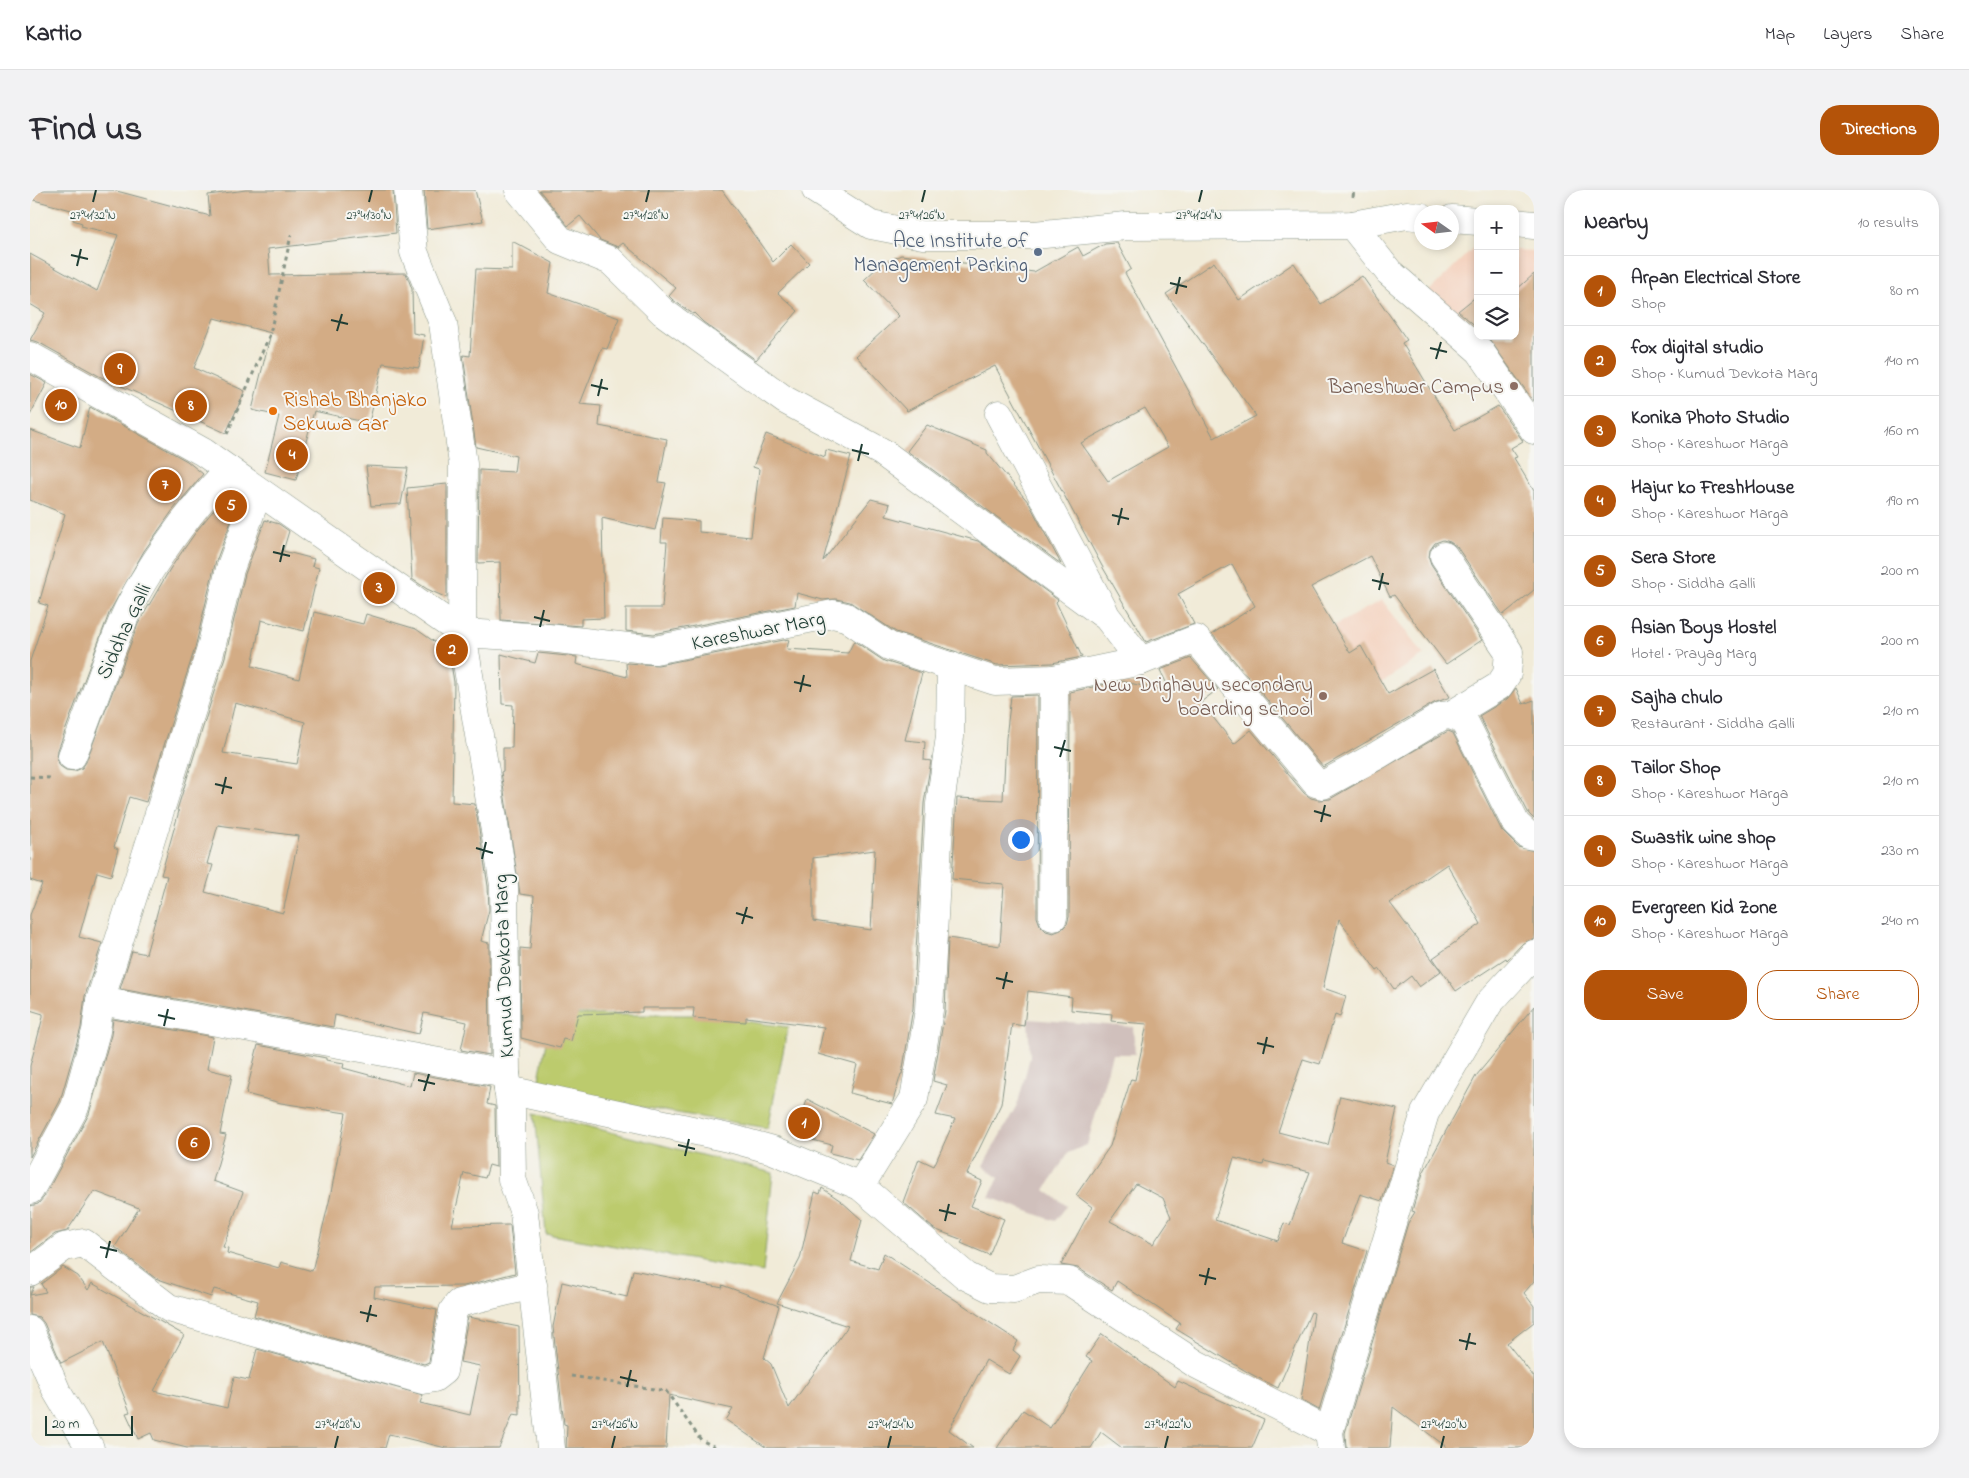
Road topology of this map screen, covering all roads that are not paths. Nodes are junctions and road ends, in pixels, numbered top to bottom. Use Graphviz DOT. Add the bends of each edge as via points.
graph roads {
  1 [pos="408,190"];
  2 [pos="519,190"];
  3 [pos="816,190"];
  4 [pos="1414,216"];
  5 [pos="1459,220"];
  6 [pos="1474,221"];
  7 [pos="1519,224"];
  8 [pos="1352,225"];
  9 [pos="1534,225"];
  10 [pos="30,356"];
  11 [pos="999,414"];
  12 [pos="1534,430"];
  13 [pos="223,465"];
  14 [pos="258,492"];
  15 [pos="1444,556"];
  16 [pos="1107,617"];
  17 [pos="462,633"];
  18 [pos="1141,661"];
  19 [pos="951,666"];
  20 [pos="1054,678"];
  21 [pos="1440,718"];
  22 [pos="72,756"];
  23 [pos="1534,836"];
  24 [pos="1054,917"];
  25 [pos="1534,954"];
  26 [pos="100,1001"];
  27 [pos="507,1082"];
  28 [pos="860,1186"];
  29 [pos="30,1190"];
  30 [pos="30,1272"];
  31 [pos="533,1285"];
  32 [pos="30,1330"];
  33 [pos="1330,1440"];
  34 [pos="90,1448"];
  35 [pos="551,1448"];
  1 -- 17 [label="street, Kumud Devkota Marg" via="414,252 443,323 463,464"];
  2 -- 16 [label="street" via="560,240 611,261 663,312 785,400 882,452"];
  3 -- 8 [label="street" via="871,225 923,235 1034,235 1126,226"];
  4 -- 8 [label="street"];
  5 -- 6 [label="street"];
  7 -- 9 [label="street"];
  8 -- 12 [label="street" via="1388,272 1480,351"];
  10 -- 13 [label="street"];
  11 -- 16 [label="street"];
  13 -- 14 [label="street"];
  13 -- 22 [label="street, Siddha Galli" via="124,617"];
  14 -- 17 [label="street"];
  14 -- 26 [label="street" via="230,569 210,652"];
  15 -- 21 [label="street" via="1509,652 1507,674 1499,686"];
  16 -- 18 [label="street"];
  17 -- 19 [label="street, Kareshwar Marg" via="548,638 655,650 833,614 846,617 889,646"];
  17 -- 27 [label="street, Kumud Devkota Marg" via="504,885"];
  18 -- 20 [label="street, Kareshwar Marg"];
  18 -- 21 [label="street, Kareshwar Marg" via="1196,639 1316,783 1323,785"];
  19 -- 20 [label="street, Kareshwar Marg" via="995,681"];
  19 -- 28 [label="street" via="950,737 940,804 929,1010 914,1099"];
  20 -- 24 [label="street"];
  21 -- 23 [label="street" via="1464,721 1516,824"];
  25 -- 33 [label="street" via="1489,1003 1425,1113"];
  26 -- 27 [label="street"];
  26 -- 29 [label="street" via="96,1031 75,1107"];
  27 -- 28 [label="street" via="773,1150"];
  27 -- 31 [label="street, Kumud Devkota Marg" via="511,1110 512,1179 524,1213"];
  28 -- 33 [label="street" via="966,1276 990,1288 1014,1289 1038,1280 1069,1281 1196,1364"];
  30 -- 31 [label="street" via="64,1247 84,1244 169,1308 423,1380 434,1378 443,1371 453,1310 459,1303"];
  31 -- 35 [label="street, Kumud Devkota Marg"];
  32 -- 34 [label="street" via="57,1392"];
}
